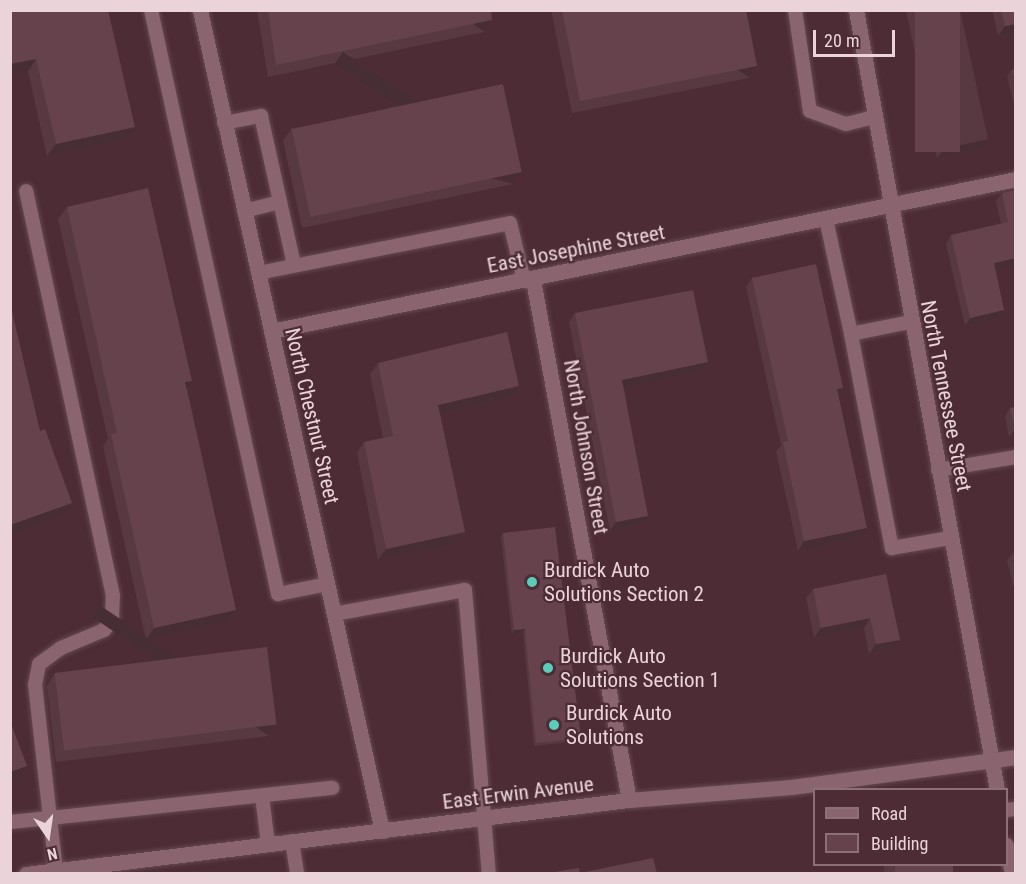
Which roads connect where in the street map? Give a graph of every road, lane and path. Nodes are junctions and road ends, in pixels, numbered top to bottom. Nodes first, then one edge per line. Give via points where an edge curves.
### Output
1 (151, 10) edge
2 (200, 10) edge
3 (795, 10) edge
4 (856, 10) edge
5 (874, 117) junction
6 (224, 123) junction
7 (1016, 179) edge
8 (26, 190) dead end
9 (280, 202) junction
10 (889, 206) junction
11 (244, 211) junction
12 (826, 219) junction
13 (294, 265) junction
14 (258, 273) junction
15 (528, 280) junction
16 (910, 322) junction
17 (271, 331) junction
18 (851, 334) junction
19 (1016, 457) edge
20 (938, 470) junction
21 (950, 538) junction
22 (327, 584) junction
23 (334, 614) junction
24 (1016, 757) edge
25 (992, 760) junction
26 (332, 788) dead end
27 (997, 788) edge
28 (262, 796) junction
29 (629, 800) junction
30 (50, 818) junction
31 (484, 819) junction
32 (10, 822) edge
33 (382, 831) junction
34 (292, 841) junction
35 (267, 844) junction
36 (1008, 854) edge
37 (98, 869) edge
38 (56, 870) junction
39 (26, 873) edge
40 (297, 873) edge
41 (489, 873) edge
42 (1012, 873) edge

1 - 22 lane via 278,594
2 - 6 street, North Chestnut Street
3 - 5 lane via 810,111 846,124
4 - 5 street, North Tennessee Street
5 - 10 street, North Tennessee Street
6 - 9 lane via 261,116
6 - 11 street, North Chestnut Street
7 - 10 street, East Josephine Street
8 - 30 lane via 113,596 112,620 104,630 61,648 39,664 34,685
9 - 11 lane
9 - 13 lane
10 - 12 street, East Josephine Street
10 - 16 street, North Tennessee Street
11 - 14 street, North Chestnut Street
12 - 15 street, East Josephine Street
12 - 18 lane
13 - 14 lane
13 - 15 lane via 510,223
14 - 17 street, North Chestnut Street
15 - 17 street, East Josephine Street
15 - 29 street, North Johnson Street
16 - 18 lane
16 - 20 street, North Tennessee Street
17 - 22 street, North Chestnut Street
18 - 21 lane via 892,548
19 - 20 lane
20 - 21 street, North Tennessee Street
21 - 25 street, North Tennessee Street
22 - 23 street, North Chestnut Street
23 - 31 lane via 465,590
23 - 33 street, North Chestnut Street
24 - 25 street, East Erwin Avenue
25 - 27 street, North Tennessee Street
25 - 29 street, East Erwin Avenue via 791,787
26 - 28 lane
28 - 30 lane
28 - 35 lane
29 - 31 street, East Erwin Avenue
30 - 32 lane
30 - 38 lane
31 - 33 street, East Erwin Avenue
31 - 41 lane
33 - 34 street, East Erwin Avenue
34 - 35 street, East Erwin Avenue
34 - 40 lane
35 - 37 street, East Erwin Avenue
36 - 42 street
37 - 38 street, East Erwin Avenue
38 - 39 street, East Erwin Avenue

